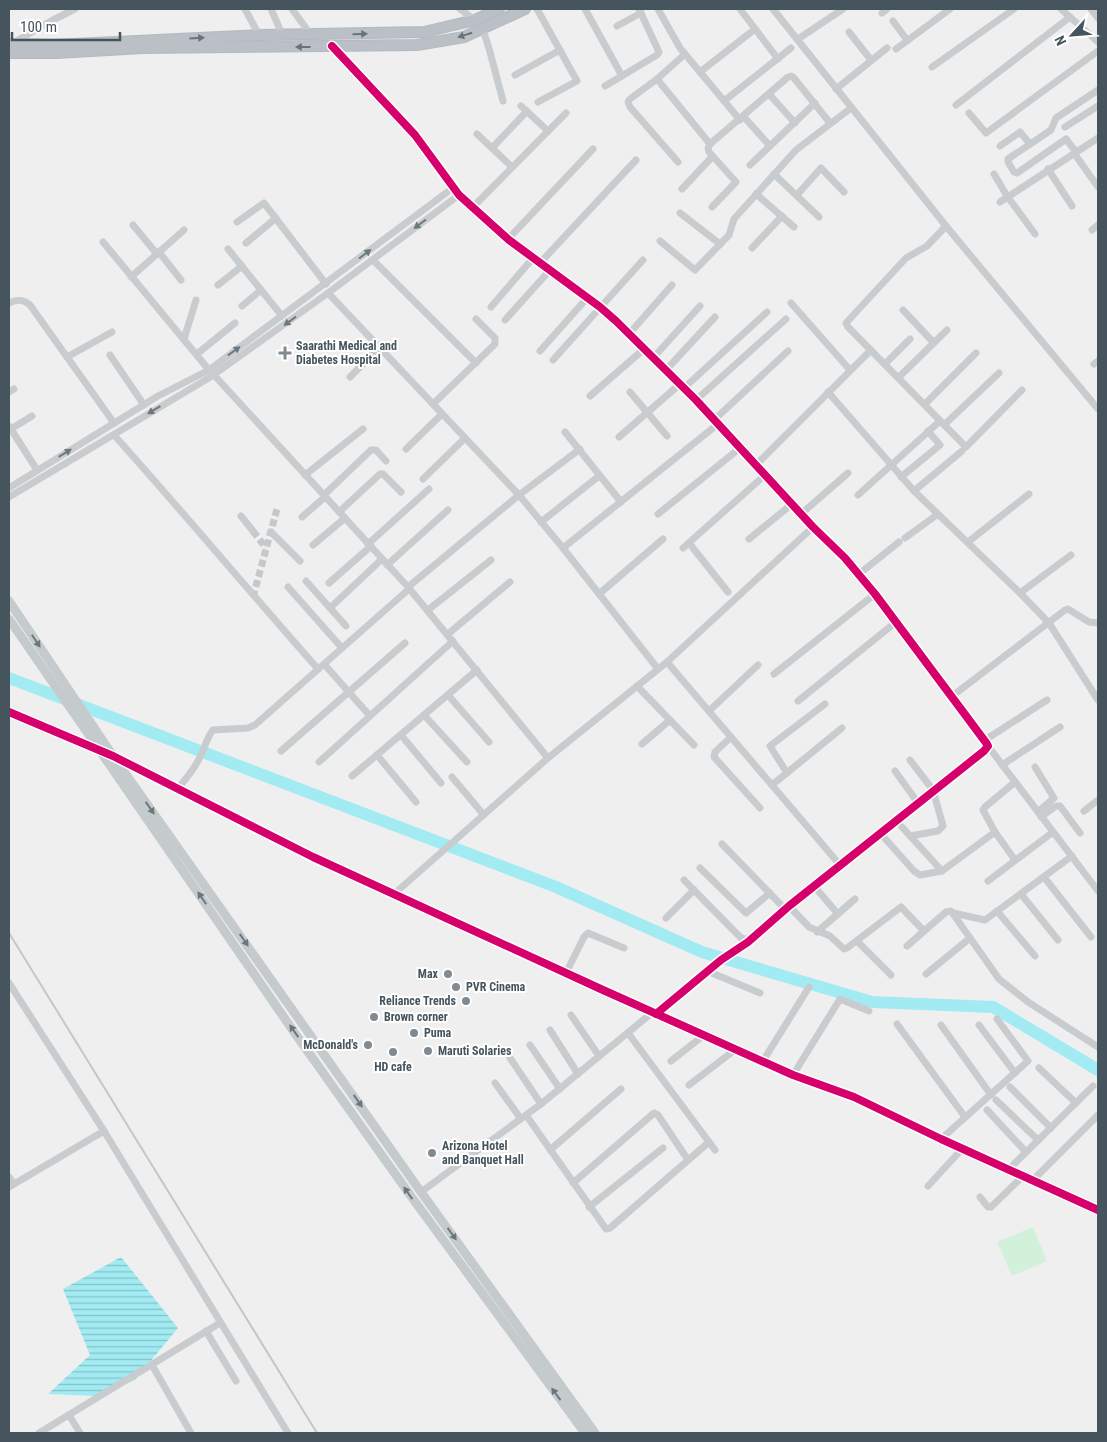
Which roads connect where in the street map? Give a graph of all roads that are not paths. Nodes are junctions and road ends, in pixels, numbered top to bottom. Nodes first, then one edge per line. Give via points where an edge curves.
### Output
1 (75, 9) edge
2 (245, 9) edge
3 (271, 9) edge
4 (292, 9) edge
5 (460, 9) edge
6 (499, 9) edge
7 (525, 9) edge
8 (537, 9) edge
9 (585, 9) edge
10 (658, 9) edge
11 (740, 9) edge
12 (773, 9) edge
13 (843, 9) edge
14 (950, 9) edge
15 (1014, 9) edge
16 (1061, 9) edge
17 (1091, 9) edge
18 (640, 11) edge
19 (1070, 17) junction
20 (1098, 18) edge
21 (475, 20) junction
22 (893, 21) dead end
23 (617, 26) dead end
24 (483, 29) junction
25 (755, 29) junction
26 (849, 32) dead end
27 (282, 34) junction
28 (259, 35) junction
29 (311, 35) junction
30 (798, 40) junction
31 (907, 40) junction
32 (1098, 42) edge
33 (332, 46) junction
34 (10, 47) edge
35 (791, 48) dead end
36 (887, 48) dead end
37 (896, 49) dead end
38 (560, 50) junction
39 (1098, 51) edge
40 (685, 54) junction
41 (778, 59) junction
42 (871, 60) junction
43 (932, 67) dead end
44 (700, 72) junction
45 (515, 75) dead end
46 (622, 76) junction
47 (657, 79) junction
48 (605, 86) dead end
49 (836, 89) junction
50 (1098, 90) edge
51 (769, 94) junction
52 (503, 102) dead end
53 (538, 102) dead end
54 (724, 102) junction
55 (815, 103) junction
56 (956, 105) dead end
57 (1098, 106) edge
58 (851, 108) junction
59 (566, 113) dead end
60 (969, 113) dead end
61 (742, 118) junction
62 (795, 123) junction
63 (830, 123) junction
64 (1066, 128) dead end
65 (548, 131) junction
66 (477, 134) dead end
67 (1098, 138) edge
68 (710, 144) junction
69 (1030, 144) junction
70 (770, 146) junction
71 (1000, 146) dead end
72 (492, 148) junction
73 (593, 149) dead end
74 (1075, 152) junction
75 (712, 157) junction
76 (636, 160) dead end
77 (678, 162) dead end
78 (750, 165) dead end
79 (512, 168) junction
80 (1048, 169) junction
81 (774, 174) junction
82 (994, 174) dead end
83 (1098, 187) edge
84 (454, 188) junction
85 (682, 189) dead end
86 (844, 192) dead end
87 (756, 194) junction
88 (459, 195) junction
89 (796, 195) junction
90 (1007, 196) junction
91 (1000, 202) dead end
92 (1072, 206) dead end
93 (473, 207) junction
94 (712, 208) dead end
95 (680, 214) dead end
96 (782, 216) junction
97 (819, 217) dead end
98 (276, 218) junction
99 (237, 222) dead end
100 (133, 226) dead end
101 (946, 226) junction
102 (794, 227) dead end
103 (184, 230) dead end
104 (1036, 234) dead end
105 (508, 239) junction
106 (660, 241) dead end
107 (102, 242) dead end
108 (246, 242) dead end
109 (720, 244) junction
110 (228, 248) dead end
111 (752, 248) dead end
112 (158, 253) junction
113 (373, 260) junction
114 (643, 260) dead end
115 (537, 261) junction
116 (242, 266) junction
117 (550, 270) junction
118 (131, 277) junction
119 (181, 280) dead end
120 (326, 284) junction
121 (218, 285) dead end
122 (672, 285) dead end
123 (261, 290) junction
124 (328, 293) junction
125 (587, 298) junction
126 (196, 300) dead end
127 (9, 303) edge
128 (791, 303) dead end
129 (242, 306) dead end
130 (700, 306) dead end
131 (491, 307) dead end
132 (600, 307) junction
133 (903, 310) dead end
134 (767, 312) dead end
135 (282, 316) junction
136 (715, 317) dead end
137 (476, 319) dead end
138 (786, 319) dead end
139 (505, 320) dead end
140 (235, 323) dead end
141 (948, 330) dead end
142 (112, 332) dead end
143 (629, 334) junction
144 (184, 339) junction
145 (910, 339) dead end
146 (934, 343) junction
147 (379, 348) junction
148 (644, 348) junction
149 (871, 350) junction
150 (540, 351) dead end
151 (788, 351) dead end
152 (976, 353) dead end
153 (197, 354) junction
154 (110, 355) dead end
155 (67, 357) junction
156 (654, 358) junction
157 (553, 360) dead end
158 (476, 363) junction
159 (886, 364) junction
160 (666, 370) junction
161 (850, 370) junction
162 (211, 372) junction
163 (999, 372) dead end
164 (350, 377) dead end
165 (899, 377) junction
166 (682, 386) junction
167 (1022, 390) dead end
168 (630, 392) dead end
169 (828, 392) junction
170 (590, 396) dead end
171 (696, 400) junction
172 (433, 404) junction
173 (925, 404) junction
174 (144, 405) junction
175 (1098, 409) edge
176 (648, 413) junction
177 (442, 414) junction
178 (32, 416) dead end
179 (716, 422) junction
180 (114, 423) junction
181 (942, 423) junction
182 (10, 428) edge
183 (363, 429) dead end
184 (928, 431) junction
185 (565, 432) dead end
186 (114, 434) junction
187 (668, 436) dead end
188 (619, 437) dead end
189 (465, 438) junction
190 (740, 448) junction
191 (406, 449) dead end
192 (580, 449) junction
193 (962, 451) dead end
194 (386, 461) dead end
195 (756, 465) junction
196 (890, 465) junction
197 (37, 470) junction
198 (848, 473) dead end
199 (305, 475) junction
200 (765, 475) junction
201 (599, 476) junction
202 (901, 477) junction
203 (423, 479) dead end
204 (9, 488) edge
205 (429, 489) dead end
206 (914, 491) junction
207 (401, 492) dead end
208 (1028, 494) dead end
209 (519, 495) junction
210 (858, 495) dead end
211 (325, 496) junction
212 (9, 497) edge
213 (621, 502) junction
214 (792, 504) junction
215 (448, 510) dead end
216 (658, 514) dead end
217 (801, 514) junction
218 (938, 514) junction
219 (342, 515) junction
220 (242, 516) dead end
221 (302, 517) dead end
222 (541, 522) junction
223 (813, 527) junction
224 (253, 531) tunnel mouth
225 (271, 532) dead end
226 (663, 539) dead end
227 (749, 539) dead end
228 (968, 542) junction
229 (689, 543) junction
230 (313, 545) dead end
231 (370, 545) junction
232 (563, 548) junction
233 (683, 548) dead end
234 (1071, 555) dead end
235 (491, 560) dead end
236 (300, 561) dead end
237 (385, 562) junction
238 (859, 574) junction
239 (306, 581) dead end
240 (510, 582) dead end
241 (329, 583) dead end
242 (288, 586) dead end
243 (409, 588) junction
244 (728, 592) dead end
245 (1020, 593) junction
246 (599, 594) junction
247 (875, 594) junction
248 (9, 601) edge
249 (330, 608) junction
250 (428, 610) junction
251 (9, 618) edge
252 (896, 622) junction
253 (1098, 623) edge
254 (1049, 624) junction
255 (346, 626) dead end
256 (448, 634) junction
257 (454, 641) junction
258 (405, 643) dead end
259 (342, 648) junction
260 (667, 662) junction
261 (324, 664) junction
262 (758, 665) dead end
263 (318, 670) junction
264 (477, 670) junction
265 (658, 670) junction
266 (774, 674) dead end
267 (61, 686) junction
268 (638, 686) junction
269 (349, 692) junction
270 (448, 695) junction
271 (951, 697) junction
272 (1047, 700) dead end
273 (1098, 700) edge
274 (798, 701) dead end
275 (825, 704) dead end
276 (78, 710) junction
277 (709, 711) junction
278 (9, 712) edge
279 (424, 715) junction
280 (370, 716) junction
281 (670, 720) junction
282 (1060, 727) dead end
283 (842, 728) dead end
284 (401, 735) junction
285 (731, 737) junction
286 (489, 742) dead end
287 (986, 743) junction
288 (642, 744) dead end
289 (694, 745) dead end
290 (101, 751) junction
291 (281, 751) dead end
292 (377, 755) junction
293 (113, 756) junction
294 (548, 758) junction
295 (910, 760) dead end
296 (319, 762) dead end
297 (466, 762) dead end
298 (1002, 765) junction
299 (1035, 767) dead end
300 (895, 771) dead end
301 (787, 773) junction
302 (352, 776) dead end
303 (452, 777) dead end
304 (441, 782) dead end
305 (1015, 782) junction
306 (772, 785) junction
307 (178, 788) junction
308 (933, 790) junction
309 (1098, 800) edge
310 (416, 802) dead end
311 (918, 803) junction
312 (760, 808) dead end
313 (1084, 811) dead end
314 (483, 814) junction
315 (1040, 814) junction
316 (902, 827) dead end
317 (995, 832) junction
318 (1053, 832) junction
319 (1080, 832) dead end
320 (880, 833) junction
321 (910, 836) junction
322 (722, 844) dead end
323 (1072, 856) junction
324 (1015, 860) junction
325 (840, 865) junction
326 (700, 868) dead end
327 (942, 871) junction
328 (1044, 877) junction
329 (684, 880) dead end
330 (988, 881) dead end
331 (814, 886) junction
332 (694, 890) junction
333 (1098, 891) edge
334 (770, 893) junction
335 (394, 894) junction
336 (1021, 894) junction
337 (855, 899) dead end
338 (787, 908) junction
339 (998, 911) junction
340 (953, 913) junction
341 (838, 914) junction
342 (666, 918) dead end
343 (923, 930) junction
344 (817, 932) junction
345 (1091, 937) dead end
346 (970, 938) junction
347 (1058, 940) dead end
348 (748, 941) junction
349 (857, 941) junction
350 (906, 946) dead end
351 (624, 948) dead end
352 (1035, 956) dead end
353 (707, 971) junction
354 (566, 973) junction
355 (926, 974) dead end
356 (891, 975) dead end
357 (9, 983) edge
358 (809, 987) dead end
359 (760, 993) dead end
360 (12, 995) edge
361 (869, 1011) dead end
362 (655, 1013) junction
363 (571, 1016) dead end
364 (998, 1019) dead end
365 (897, 1024) dead end
366 (941, 1025) dead end
367 (979, 1025) dead end
368 (550, 1030) dead end
369 (628, 1032) junction
370 (704, 1035) junction
371 (530, 1045) dead end
372 (1098, 1047) edge
373 (736, 1049) junction
374 (600, 1056) junction
375 (510, 1058) dead end
376 (672, 1061) dead end
377 (763, 1061) junction
378 (1039, 1068) dead end
379 (1015, 1073) junction
380 (578, 1074) junction
381 (793, 1074) junction
382 (345, 1083) junction
383 (495, 1083) dead end
384 (689, 1084) dead end
385 (1093, 1086) dead end
386 (1010, 1087) dead end
387 (560, 1089) junction
388 (336, 1090) junction
389 (621, 1090) dead end
390 (993, 1097) junction
391 (1076, 1103) junction
392 (541, 1104) junction
393 (986, 1110) dead end
394 (1098, 1116) edge
395 (523, 1117) junction
396 (965, 1117) junction
397 (1051, 1128) junction
398 (104, 1131) junction
399 (941, 1139) junction
400 (1038, 1140) junction
401 (709, 1142) junction
402 (663, 1148) dead end
403 (962, 1149) junction
404 (550, 1150) junction
405 (715, 1150) dead end
406 (1026, 1152) junction
407 (688, 1160) junction
408 (1008, 1170) junction
409 (1023, 1176) junction
410 (9, 1177) edge
411 (1032, 1181) junction
412 (573, 1183) junction
413 (11, 1186) edge
414 (928, 1186) dead end
415 (421, 1192) junction
416 (980, 1197) dead end
417 (590, 1207) junction
418 (1098, 1210) edge
419 (220, 1323) junction
420 (206, 1331) junction
421 (152, 1365) junction
422 (236, 1381) dead end
423 (69, 1415) junction
424 (39, 1433) edge
425 (80, 1433) edge
426 (192, 1433) edge
427 (288, 1433) edge
428 (585, 1433) edge
429 (595, 1433) edge

1 - 34 street
2 - 28 street
3 - 27 street
4 - 29 street
5 - 21 street
6 - 21 highway
7 - 24 highway
8 - 38 street
9 - 46 street
10 - 40 street
11 - 25 street
12 - 30 street
13 - 30 street
14 - 31 street
15 - 43 street
16 - 19 street
17 - 20 street
18 - 23 street
18 - 46 street via 658,52
19 - 32 street
19 - 56 street
29 -> 21 highway via 424,32
22 - 31 street
24 -> 33 highway via 417,45
24 - 52 street
25 - 41 street
25 - 44 street
26 - 42 street
27 - 28 highway
27 - 29 highway
34 -> 28 highway
30 - 49 street
31 - 37 street
33 -> 34 highway via 143,48 56,53
33 - 84 street via 420,140
35 - 41 street
36 - 42 street
38 - 45 street
38 - 53 street via 577,81
39 - 60 street via 986,133
40 - 44 street
40 - 47 street
41 - 54 street
42 - 49 street
44 - 54 street
46 - 48 street
47 - 68 street
47 - 77 street via 628,102
49 - 58 street
50 - 69 street via 1056,118 1051,130
51 - 55 street via 791,76
51 - 61 street
51 - 62 street
54 - 61 street
55 - 62 street
55 - 63 street
57 - 64 street
58 - 63 street
58 - 101 street
59 - 65 street
61 - 68 street
61 - 70 street
62 - 70 street
63 - 81 street via 800,146
65 - 72 street via 524,109
65 - 79 street
66 - 72 street
67 - 74 street
68 - 75 street via 708,152
69 - 71 street via 1020,132
69 - 74 street via 1008,160 1015,174 1064,140 1068,140
70 - 78 street
72 - 79 street
73 - 105 street
74 - 80 street
74 - 83 street
75 - 85 street
75 - 94 street via 736,182
76 - 115 street
79 - 93 street
80 - 90 street
80 - 92 street
81 - 87 street
81 - 89 street
82 - 90 street
84 - 88 street
120 -> 84 street
86 - 89 street via 821,168
87 - 96 street
87 - 109 street via 734,219 730,232
88 - 93 street
88 -> 113 street
89 - 97 street
90 - 91 street
90 - 104 street
93 - 105 street
95 - 109 street
96 - 102 street
96 - 111 street
98 - 99 street via 263,203
98 - 108 street
98 - 120 street
100 - 112 street
101 - 149 street via 927,246 906,258 846,323
101 - 175 street
103 - 112 street
105 - 115 street
106 - 109 street via 695,270
107 - 118 street
110 - 116 street
112 - 118 street
112 - 119 street
113 - 124 street
113 - 158 street
114 - 132 street
115 - 117 street
115 - 131 street
116 - 121 street
116 - 123 street
117 - 125 street
117 - 139 street
118 - 144 street
120 - 135 street
122 - 143 street
123 - 129 street
123 - 135 street
124 - 147 street
124 -> 162 street
125 - 132 street
125 - 150 street
126 - 144 street
127 - 155 street via 23,300 30,305
128 - 161 street
130 - 156 street
132 - 143 street
132 - 157 street
133 - 146 street
134 - 166 street
162 -> 135 street
136 - 160 street
137 - 158 street via 496,341
138 - 171 street
140 - 153 street
141 - 146 street
142 - 155 street
143 - 148 street
144 - 153 street
145 - 159 street
146 - 165 street
147 - 164 street
147 - 172 street
148 - 156 street
148 - 170 street
149 - 159 street
149 - 161 street
151 - 179 street
152 - 173 street
153 - 162 street
154 - 174 street
155 - 180 street
156 - 160 street
158 - 172 street
159 - 165 street
160 - 166 street
161 - 169 street
162 - 174 street
162 -> 186 street
162 - 199 street
163 - 181 street
165 - 173 street
166 - 171 street
166 - 176 street
167 - 181 street via 968,446
168 - 176 street
169 - 195 street
169 - 196 street
171 - 179 street
172 - 177 street
173 - 181 street
174 - 180 street
176 - 187 street
176 - 188 street
177 - 189 street
177 - 191 street
178 - 182 street
179 - 190 street
179 - 213 street
197 -> 180 street
181 - 184 street
182 - 197 street
183 - 199 street
184 - 196 street
184 - 202 street via 940,444
185 - 192 street
186 - 212 street
186 - 263 street
189 - 203 street
189 - 209 street
190 - 195 street
190 - 216 street
192 - 201 street
192 - 209 street
193 - 206 street
194 - 211 street via 376,450 371,450
195 - 200 street
196 - 202 street
196 - 210 street
197 - 204 street
198 - 217 street
199 - 211 street
200 - 214 street
200 - 229 street
201 - 213 street
201 - 222 street
202 - 206 street
205 - 231 street
206 - 218 street
207 - 219 street via 380,474
208 - 228 street
209 - 222 street
209 - 243 street
211 - 219 street
211 - 221 street
213 - 232 street
214 - 217 street
214 - 227 street
215 - 237 street
217 - 223 street
218 - 228 street
218 - 238 street
219 - 230 street
219 - 231 street
220 - 224 street
222 - 232 street
223 - 238 street
223 - 260 street
225 - 236 street
226 - 246 street
228 - 245 street
229 - 233 street
229 - 244 street
231 - 237 street
231 - 241 street
232 - 246 street
234 - 245 street
235 - 250 street
237 - 243 street
237 - 249 street
238 - 247 street
239 - 249 street
240 - 256 street
242 - 259 street
243 - 250 street
243 - 259 street
245 - 254 street
246 - 265 street
247 - 252 street
247 - 266 street
248 -> 267 main road
249 - 255 street
250 - 256 street
251 - 267 main road
252 - 271 street
252 - 274 street
253 - 254 street via 1066,610
254 - 271 street
254 - 273 street
256 - 257 street
257 - 264 street
257 - 280 street
258 - 269 street
259 - 261 street
260 - 265 street
260 - 277 street
261 - 263 street
261 - 269 street
262 - 277 street
263 - 307 street via 255,725 213,730 192,772
264 - 270 street
264 - 294 street
265 - 268 street
267 - 276 main road
268 - 281 street
268 - 294 street
269 - 280 street
269 - 291 street
270 - 279 street
270 - 286 street
271 - 287 street
272 - 287 street
275 - 301 street via 770,746
276 - 290 main road
276 - 293 main road
277 - 285 street
278 - 290 street
279 - 284 street
279 - 297 street
280 - 296 street
281 - 288 street
281 - 289 street
282 - 298 street
283 - 301 street
284 - 292 street
284 - 304 street
285 - 306 street
285 - 312 street via 714,757
287 - 298 street
287 - 308 street via 984,751
290 - 293 street
388 -> 290 main road
292 - 302 street
292 - 310 street
293 - 307 street
293 -> 382 main road
294 - 314 street
295 - 308 street
298 - 305 street
299 - 315 street via 1054,798
300 - 311 street
301 - 306 street
303 - 314 street
305 - 315 street
305 - 317 street via 984,807
306 - 325 street
307 - 335 street
308 - 311 street
308 - 321 street via 942,826 938,831
309 - 313 street
311 - 320 street
314 - 335 street
315 - 318 street
315 - 319 street via 1060,806
316 - 321 street
317 - 324 street
317 - 327 street
318 - 323 street
318 - 324 street
320 - 325 street
320 - 327 street via 917,874
321 - 327 street
322 - 334 street
323 - 328 street
323 - 333 street
324 - 330 street
325 - 331 street
326 - 334 street via 746,913
328 - 336 street
328 - 345 street
329 - 332 street
331 - 338 street
331 - 341 street
332 - 342 street
332 - 348 street via 741,938
334 - 338 street
335 - 354 street
336 - 339 street
336 - 347 street
337 - 341 street
338 - 344 street
338 - 348 street
339 - 340 street via 985,920
339 - 352 street
340 - 343 street via 946,912
340 - 346 street
341 - 344 street
343 - 349 street via 901,907
343 - 350 street
344 - 349 street via 830,936 844,949
346 - 355 street
346 - 372 street via 999,978 1028,1002
348 - 353 street
349 - 356 street
351 - 354 street via 588,933
353 - 359 street
353 - 362 street
354 - 362 street
357 - 360 street
358 - 377 street
360 - 398 street
361 - 381 street via 840,999
362 - 369 street
362 - 370 street
363 - 374 street
364 - 379 street via 1028,1061
365 - 396 street
366 - 390 street
367 - 379 street
368 - 380 street
369 - 374 street
369 - 401 street
370 - 373 street
370 - 376 street
371 - 387 street
373 - 377 street
373 - 384 street
374 - 380 street
375 - 392 street
377 - 381 street
378 - 391 street
379 - 390 street
380 - 387 street
381 - 399 street via 854,1097
382 - 388 main road
382 -> 415 main road
383 - 395 street
385 - 391 street
386 - 397 street
387 - 392 street
428 -> 388 main road
389 - 404 street
390 - 396 street
390 - 400 street
391 - 397 street
392 - 395 street
393 - 406 street
394 - 411 street
395 - 404 street
395 - 415 street
396 - 399 street
397 - 400 street
398 - 413 street
398 - 419 street
399 - 403 street
400 - 406 street
401 - 405 street
401 - 407 street
402 - 417 street
403 - 408 street
403 - 414 street
404 - 412 street
406 - 408 street
407 - 412 street via 658,1115 654,1114
407 - 417 street via 610,1228 605,1228
408 - 409 street
409 - 411 street
409 - 416 street via 991,1207
410 - 413 street
411 - 418 street
412 - 417 street
415 -> 429 main road
419 - 420 street
419 - 427 street
420 - 421 street
420 - 422 street
421 - 423 street
421 - 426 street
423 - 424 street
423 - 425 street

